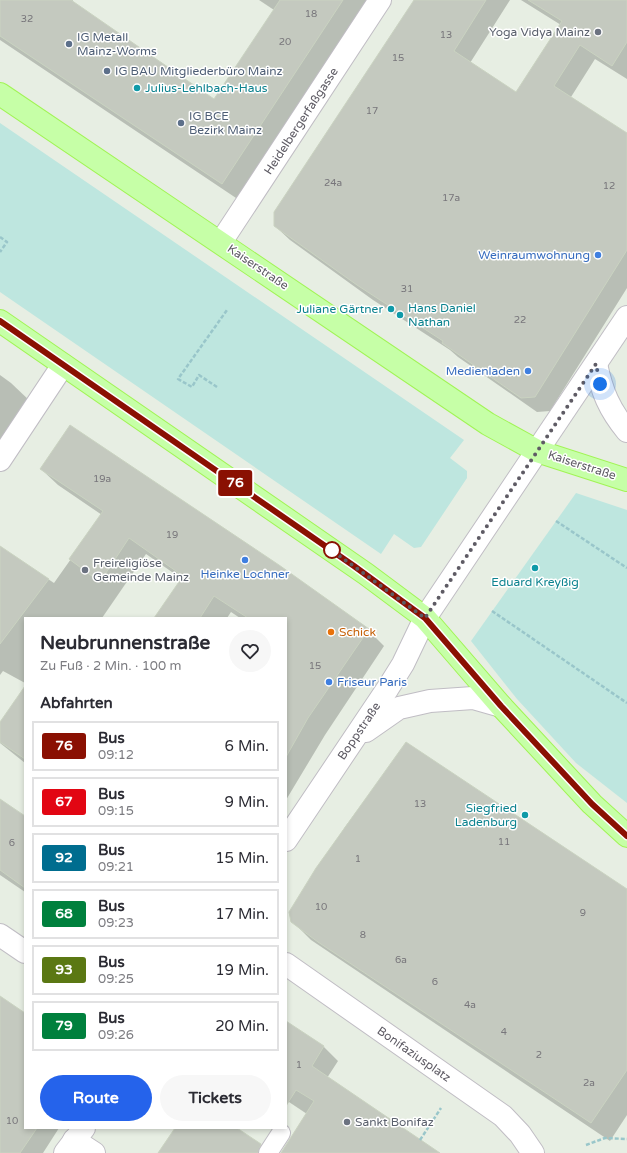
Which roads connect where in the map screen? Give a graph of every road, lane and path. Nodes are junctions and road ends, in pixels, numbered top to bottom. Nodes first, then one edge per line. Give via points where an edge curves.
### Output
1 (380, 0) edge
2 (0, 94) edge
3 (0, 237) edge
4 (221, 242) junction
5 (0, 252) edge
6 (227, 310) dead end
7 (627, 317) edge
8 (0, 322) edge
9 (596, 364) junction
10 (64, 365) junction
11 (217, 387) dead end
12 (627, 431) edge
13 (537, 451) junction
14 (0, 460) edge
15 (627, 480) edge
16 (556, 521) dead end
17 (627, 568) edge
18 (492, 611) dead end
19 (425, 618) junction
20 (627, 703) edge
21 (501, 706) junction
22 (345, 751) junction
23 (627, 836) edge
24 (287, 838) edge
25 (0, 935) edge
26 (24, 951) edge
27 (287, 965) edge
28 (441, 1108) dead end
29 (281, 1133) dead end
30 (627, 1139) edge
31 (74, 1140) edge
32 (420, 1140) dead end
33 (586, 1145) dead end
34 (94, 1153) edge
35 (268, 1153) edge
36 (533, 1153) edge

1 - 4 street, Heidelbergerfaßgasse
2 - 4 main road, Kaiserstraße
3 - 5 path via 7,242
4 - 13 main road, Kaiserstraße via 488,424
6 - 11 path via 178,379 192,387 199,375
7 - 9 street
8 - 10 main road
9 - 12 street via 607,403
9 - 13 street
10 - 14 street
10 - 19 main road via 366,574
13 - 15 main road, Kaiserstraße
13 - 19 street, Kaiserstraße
16 - 17 path
18 - 20 path
19 - 21 main road
19 - 22 street, Boppstraße via 403,664
21 - 22 street via 473,698 430,701 399,708 372,725
21 - 23 main road via 592,804
22 - 24 street, Boppstraße
25 - 26 street
27 - 36 street, Bonifaziusplatz via 503,1116
28 - 32 path
29 - 35 lane
30 - 33 path via 606,1138
31 - 34 street

